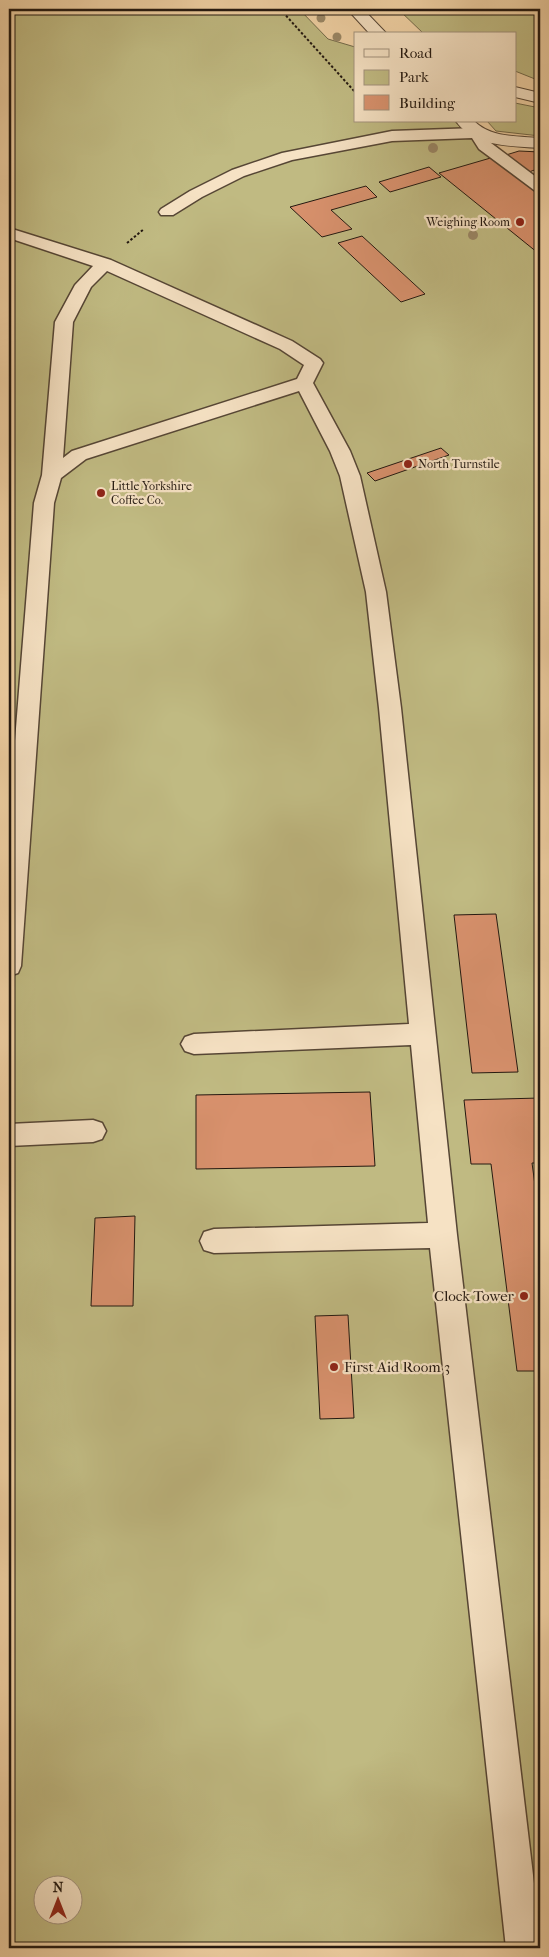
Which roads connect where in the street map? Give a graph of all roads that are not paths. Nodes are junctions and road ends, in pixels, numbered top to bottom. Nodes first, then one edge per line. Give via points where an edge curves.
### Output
1 (355, 9) edge
2 (377, 32) edge
3 (516, 92) edge
4 (540, 98) edge
5 (470, 127) edge
6 (540, 143) edge
7 (540, 187) edge
8 (167, 212) road end
9 (9, 233) edge
10 (105, 264) junction
11 (304, 384) junction
12 (52, 474) junction
13 (9, 966) edge
14 (423, 1034) junction
15 (194, 1044) dead end
16 (92, 1131) dead end
17 (9, 1135) edge
18 (443, 1235) junction
19 (214, 1241) dead end
20 (524, 1948) edge

1 - 2 street
3 - 4 street
5 - 6 street via 503,140
5 - 7 lane via 485,146
5 - 8 lane via 392,136 288,156 238,173
9 - 10 lane
10 - 11 lane via 286,345 314,363
10 - 12 lane via 84,285 64,322
11 - 12 lane via 79,455
11 - 14 lane via 350,476 376,592
12 - 13 lane via 44,503
14 - 15 lane
14 - 18 lane
16 - 17 lane
18 - 19 lane
18 - 20 lane

